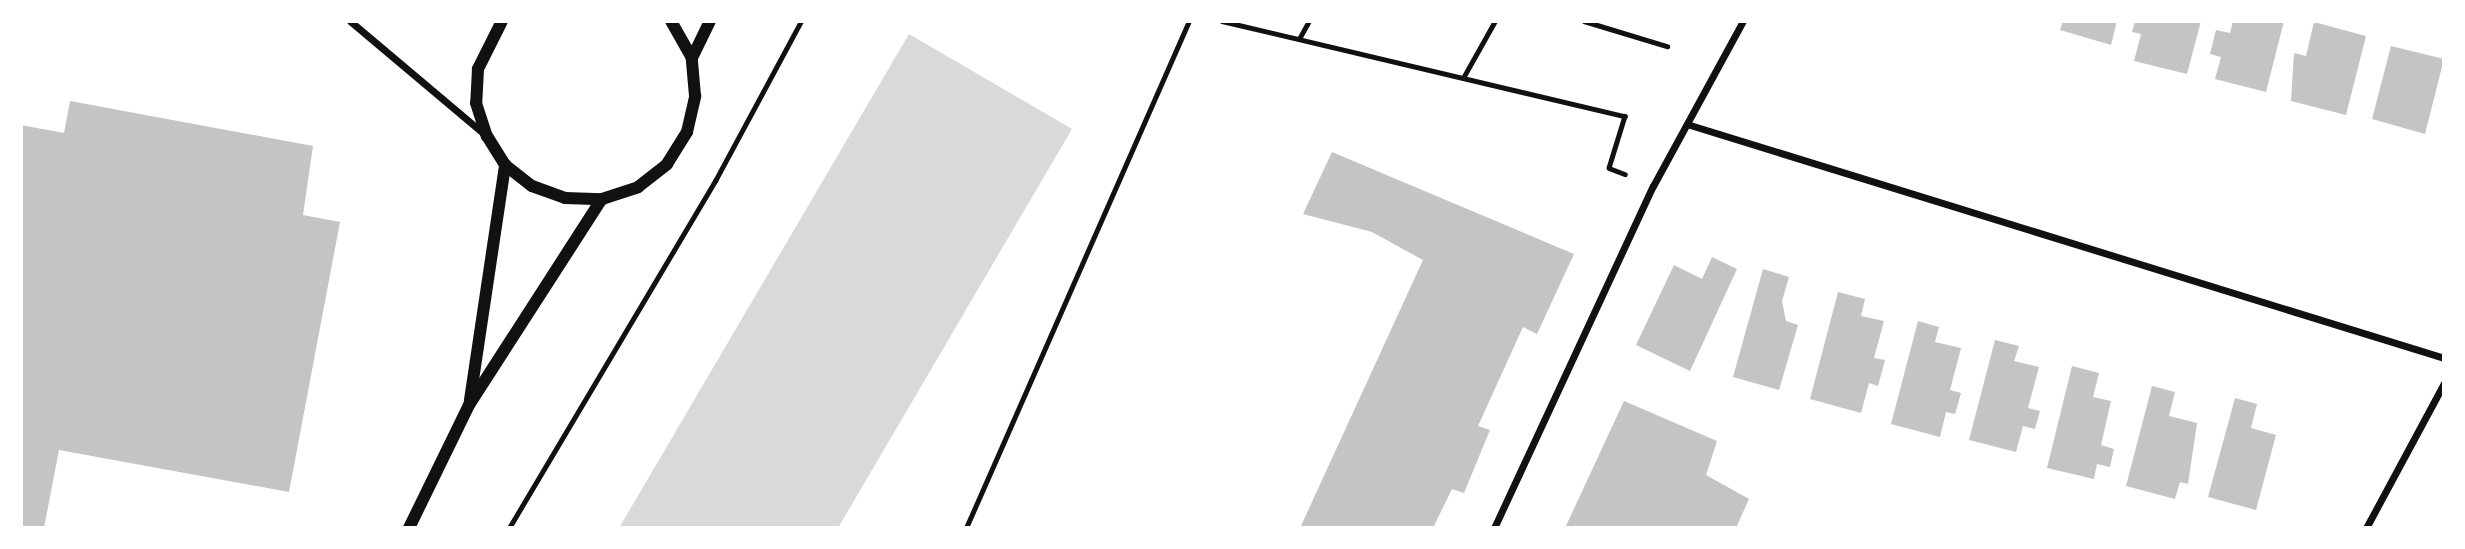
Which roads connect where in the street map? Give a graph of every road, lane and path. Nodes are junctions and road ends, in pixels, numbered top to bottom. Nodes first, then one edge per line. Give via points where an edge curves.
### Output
1 (350, 21) edge
2 (502, 21) edge
3 (671, 21) edge
4 (710, 21) edge
5 (801, 21) edge
6 (1189, 21) edge
7 (1222, 21) edge
8 (1308, 21) edge
9 (1495, 21) edge
10 (1584, 21) edge
11 (1742, 21) edge
12 (1299, 39) junction
13 (1667, 46) dead end
14 (692, 58) junction
15 (1463, 78) junction
16 (1690, 125) junction
17 (486, 136) junction
18 (505, 165) junction
19 (1653, 186) junction
20 (601, 199) junction
21 (2444, 358) edge
22 (2444, 383) edge
23 (469, 405) junction
24 (409, 528) edge
25 (509, 528) edge
26 (966, 528) edge
27 (1494, 528) edge
28 (2365, 528) edge

1 - 17 street
2 - 17 street via 478,69 477,103
3 - 14 street
4 - 14 street
5 - 25 path via 715,181
6 - 26 path
7 - 12 path
8 - 12 path
9 - 15 path
10 - 13 path
11 - 16 street
12 - 15 path
14 - 20 street via 695,96 687,132 667,164 638,187
15 - 19 path via 1625,116 1609,168
16 - 19 street
16 - 21 street
17 - 18 street
18 - 20 street via 532,186 565,198
18 - 23 street
19 - 27 street
20 - 23 street
22 - 28 street
23 - 24 street

